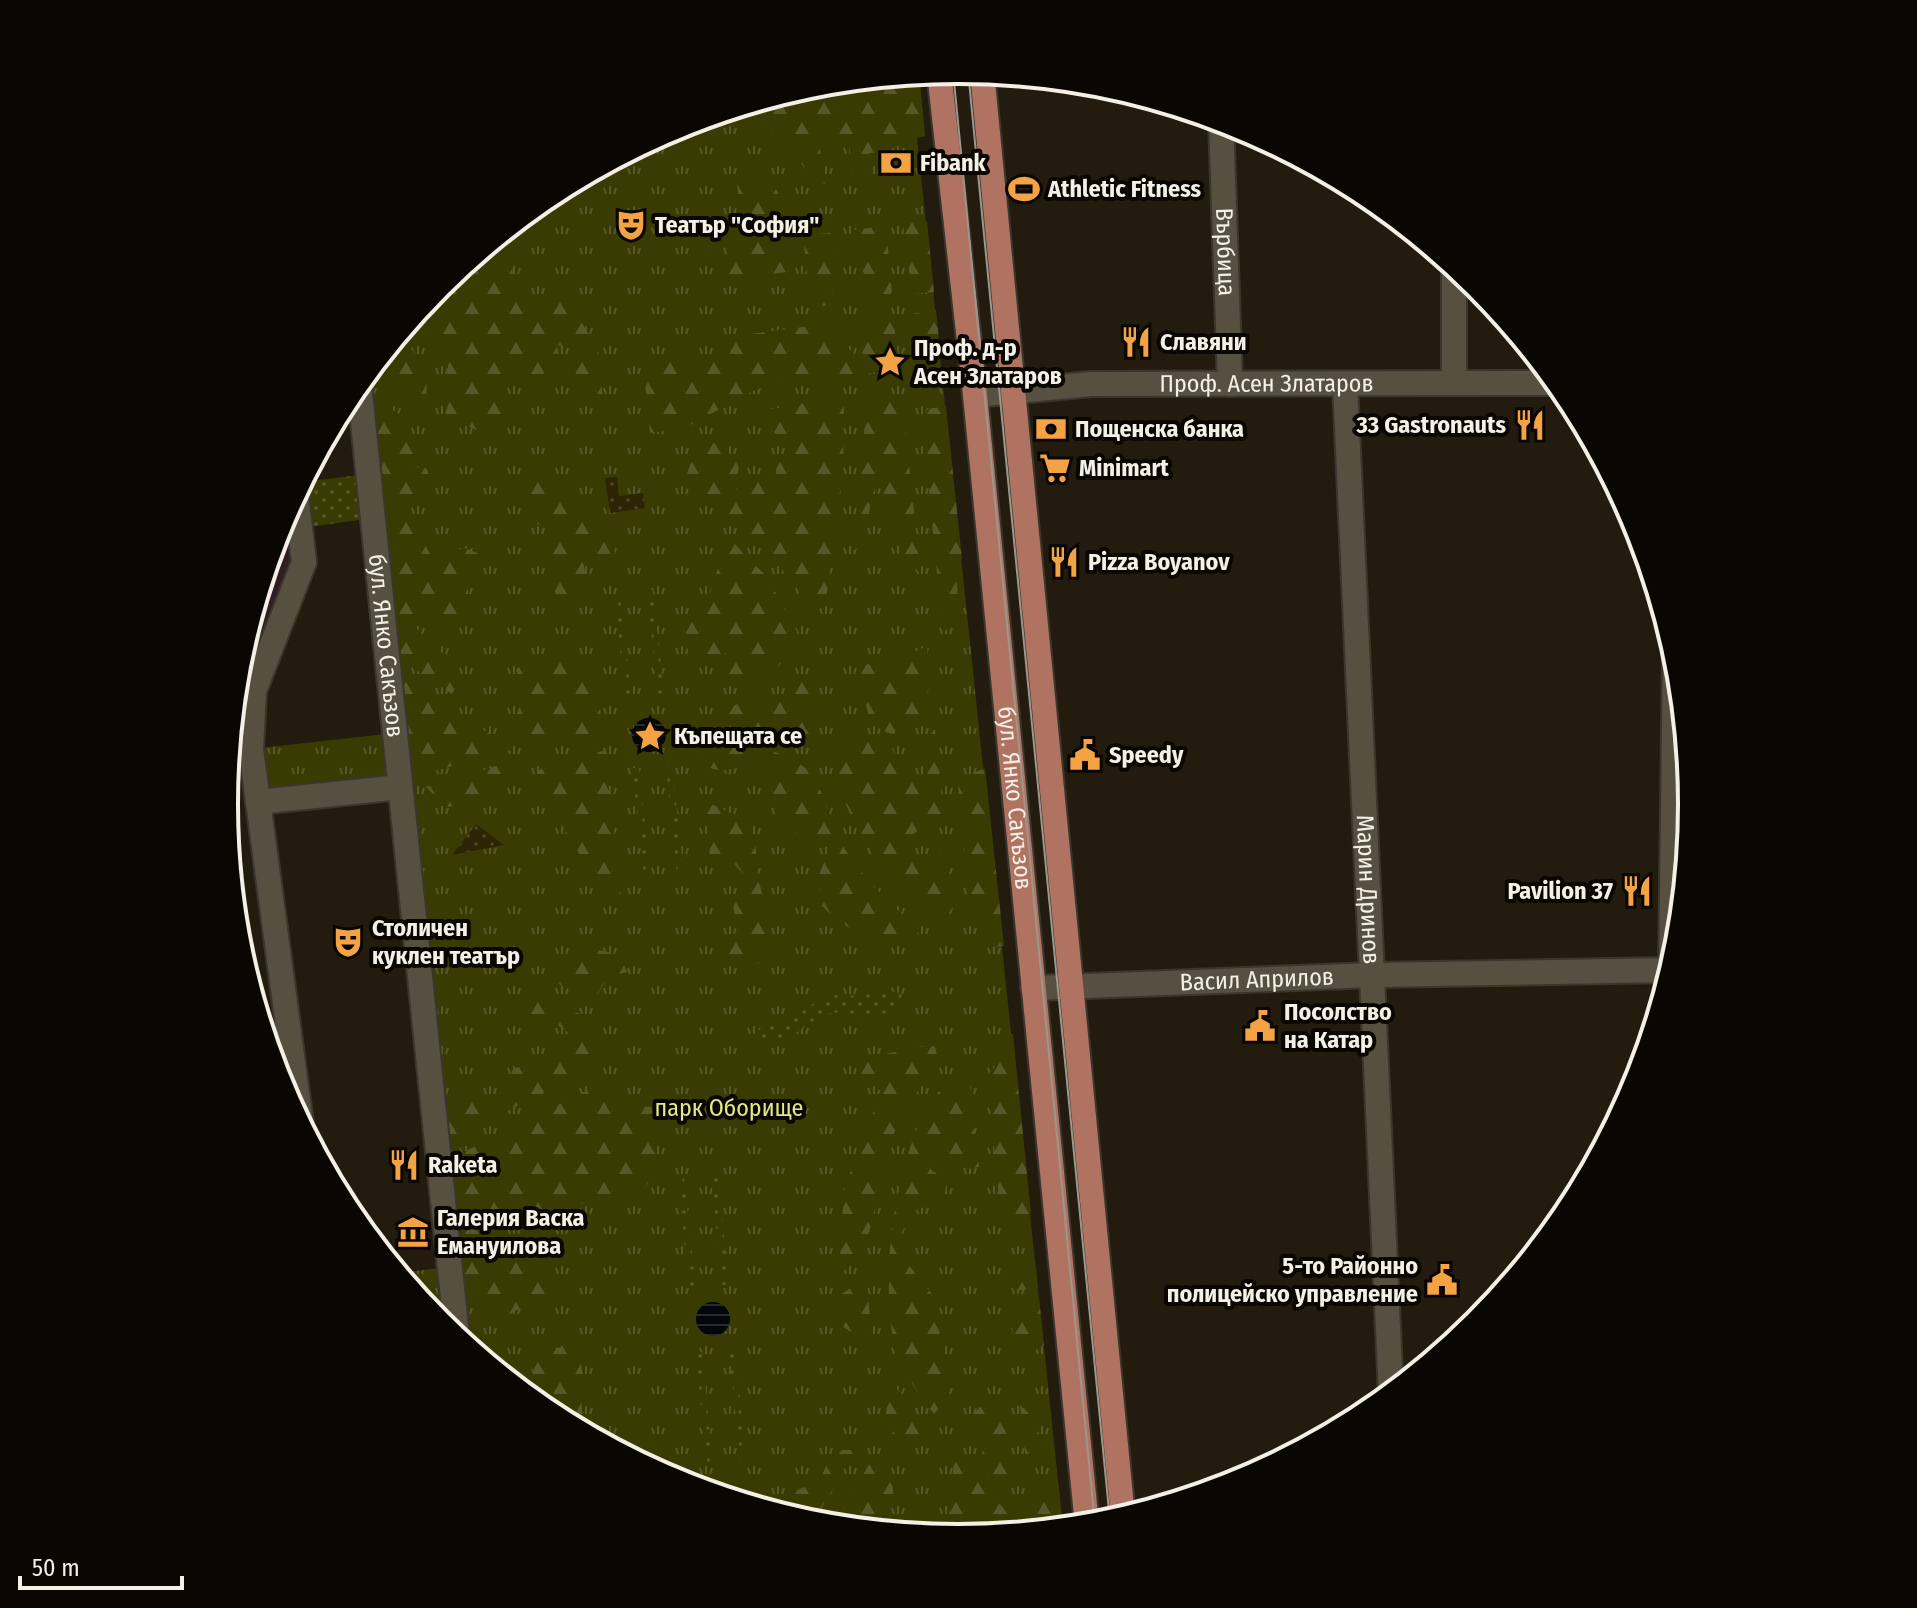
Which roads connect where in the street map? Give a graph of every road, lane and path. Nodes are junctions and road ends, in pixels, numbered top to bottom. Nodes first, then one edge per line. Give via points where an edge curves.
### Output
1 (940, 85) edge
2 (983, 85) edge
3 (1221, 134) edge
4 (1454, 282) edge
5 (1454, 383) junction
6 (1542, 383) edge
7 (1230, 384) junction
8 (1345, 384) junction
9 (1013, 392) junction
10 (975, 395) junction
11 (361, 403) edge
12 (299, 516) edge
13 (1674, 729) edge
14 (400, 787) junction
15 (258, 802) junction
16 (1672, 899) edge
17 (1659, 971) edge
18 (1374, 975) junction
19 (1071, 985) junction
20 (1033, 988) junction
21 (296, 1087) edge
22 (455, 1319) edge
23 (1390, 1380) edge
24 (1122, 1505) edge
25 (1086, 1512) edge

1 - 10 main road, бул. Янко Сакъзов
2 - 9 main road, бул. Янко Сакъзов
3 - 7 street, Върбица
4 - 5 street
5 - 6 street, Проф. Асен Златаров
5 - 8 street, Проф. Асен Златаров
7 - 8 street, Проф. Асен Златаров
7 - 9 street, Проф. Асен Златаров via 1091,384
8 - 18 street, Марин Дринов
9 - 10 street, Проф. Асен Златаров
9 - 19 main road, бул. Янко Сакъзов
10 - 20 main road, бул. Янко Сакъзов
11 - 14 street, бул. Янко Сакъзов
12 - 15 street via 304,562 254,691 251,749
13 - 16 street
14 - 15 street
14 - 22 street, бул. Янко Сакъзов
15 - 21 street
17 - 18 street, Васил Априлов
18 - 19 street, Васил Априлов
18 - 23 street, Марин Дринов
19 - 20 street, Васил Априлов
19 - 24 main road, бул. Янко Сакъзов
20 - 25 main road, бул. Янко Сакъзов

